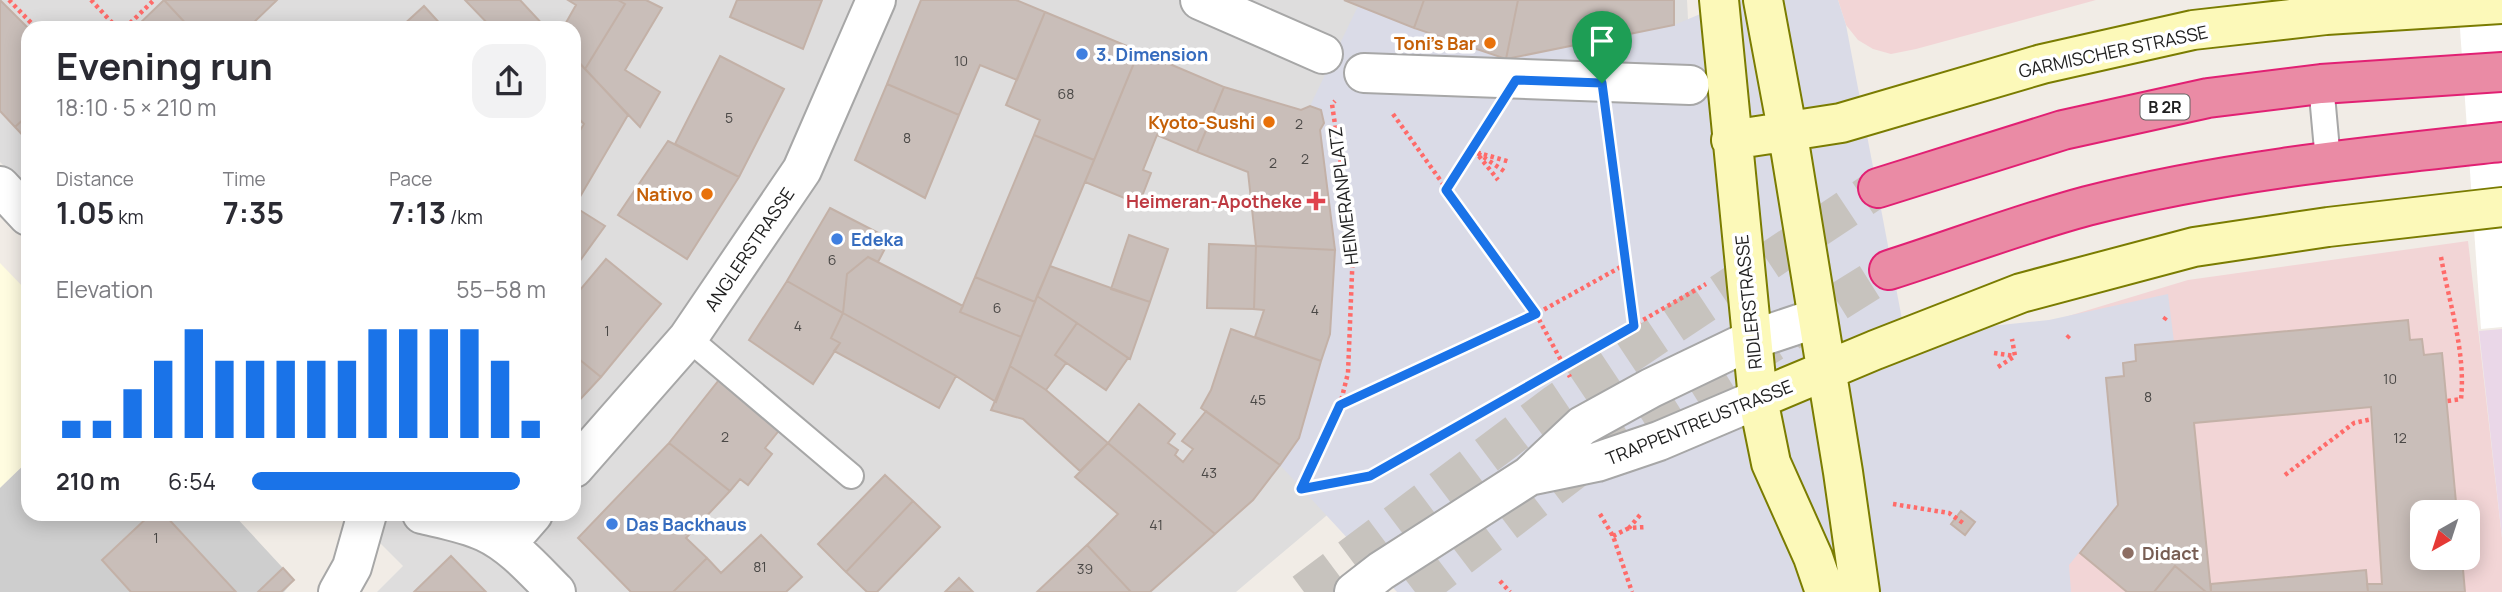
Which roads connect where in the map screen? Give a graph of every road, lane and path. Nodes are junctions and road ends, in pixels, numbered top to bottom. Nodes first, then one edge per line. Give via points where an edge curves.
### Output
1 (9, 0) edge
2 (91, 0) edge
3 (154, 0) edge
4 (876, 0) edge
5 (1200, 0) edge
6 (1719, 0) edge
7 (1763, 0) edge
8 (2502, 5) edge
9 (29, 21) edge
10 (110, 21) edge
11 (132, 21) edge
12 (1323, 54) dead end
13 (2502, 72) edge
14 (1364, 74) joint
15 (1516, 80) junction
16 (1602, 83) junction
17 (2320, 83) junction
18 (1690, 85) dead end
19 (1332, 104) dead end
20 (1787, 130) junction
21 (1731, 139) junction
22 (2502, 142) edge
23 (1474, 150) junction
24 (2328, 161) junction
25 (1510, 162) dead end
26 (1504, 171) dead end
27 (1498, 180) dead end
28 (0, 186) edge
29 (1878, 188) tunnel mouth
30 (1446, 190) junction
31 (2502, 207) edge
32 (21, 208) edge
33 (2441, 257) dead end
34 (1626, 264) junction
35 (1889, 270) tunnel mouth
36 (1659, 312) dead end
37 (1536, 314) junction
38 (1817, 318) junction
39 (1634, 326) junction
40 (2011, 333) dead end
41 (688, 338) junction
42 (1751, 340) junction
43 (1994, 353) dead end
44 (2015, 356) junction
45 (1562, 365) junction
46 (1998, 368) dead end
47 (1826, 370) junction
48 (1570, 377) dead end
49 (1758, 399) junction
50 (2447, 401) dead end
51 (1340, 405) junction
52 (2372, 419) dead end
53 (581, 460) edge
54 (2285, 475) dead end
55 (851, 476) dead end
56 (1529, 476) junction
57 (1894, 504) dead end
58 (1600, 514) dead end
59 (1640, 515) dead end
60 (365, 521) edge
61 (449, 521) edge
62 (527, 521) edge
63 (1963, 523) dead end
64 (1646, 527) dead end
65 (1629, 528) junction
66 (1614, 536) junction
67 (506, 545) junction
68 (1500, 581) dead end
69 (338, 592) edge
70 (556, 592) edge
71 (1354, 592) edge
72 (1510, 592) edge
73 (1632, 592) edge
74 (1825, 592) edge
75 (1860, 592) edge

1 - 9 path
2 - 10 path
3 - 11 path
4 - 41 street, ANGLERSTRASSE via 802,170
5 - 12 street
6 - 21 street, RIDLERSTRASSE
7 - 20 street
8 - 20 street, GARMISCHER STRASSE via 2326,15 2193,30 2042,64 1841,123
13 - 17 highway, B 2R
14 - 15 street
14 - 30 path
15 - 16 street
15 - 23 path
16 - 18 street
16 - 34 path
17 - 24 lane
17 - 29 highway, B 2R via 2208,98 2063,130
19 - 51 path, HEIMERANPLATZ via 1353,249 1348,373
20 - 21 street, GARMISCHER STRASSE
20 - 38 street
21 - 42 street, RIDLERSTRASSE
22 - 24 highway
23 - 25 path
23 - 26 path
23 - 27 path
23 - 30 path
24 - 35 highway via 2086,206
28 - 32 street
30 - 37 path
31 - 47 street via 2194,247 2021,293
33 - 50 path via 2462,384 2461,399
34 - 37 path
34 - 39 path
36 - 39 path
37 - 45 path
37 - 51 path
38 - 42 street, TRAPPENTREUSTRASSE
38 - 47 street
39 - 45 path
40 - 44 path
41 - 53 street, ANGLERSTRASSE
41 - 55 lane
42 - 49 street, RIDLERSTRASSE
42 - 56 street, TRAPPENTREUSTRASSE via 1581,426
43 - 44 path
44 - 46 path
45 - 48 path
45 - 51 path, HEIMERANPLATZ via 1370,476 1301,489
47 - 49 street, TRAPPENTREUSTRASSE
47 - 75 street
49 - 56 street, TRAPPENTREUSTRASSE via 1597,462
49 - 74 street, RIDLERSTRASSE via 1771,463
52 - 54 path via 2354,423
56 - 71 street, TRAPPENTREUSTRASSE
57 - 63 path via 1949,513
58 - 66 path
59 - 65 path
60 - 69 street via 352,567
61 - 67 street via 487,533
62 - 67 street
64 - 65 path
65 - 66 path
66 - 73 path
67 - 70 street
68 - 72 path

